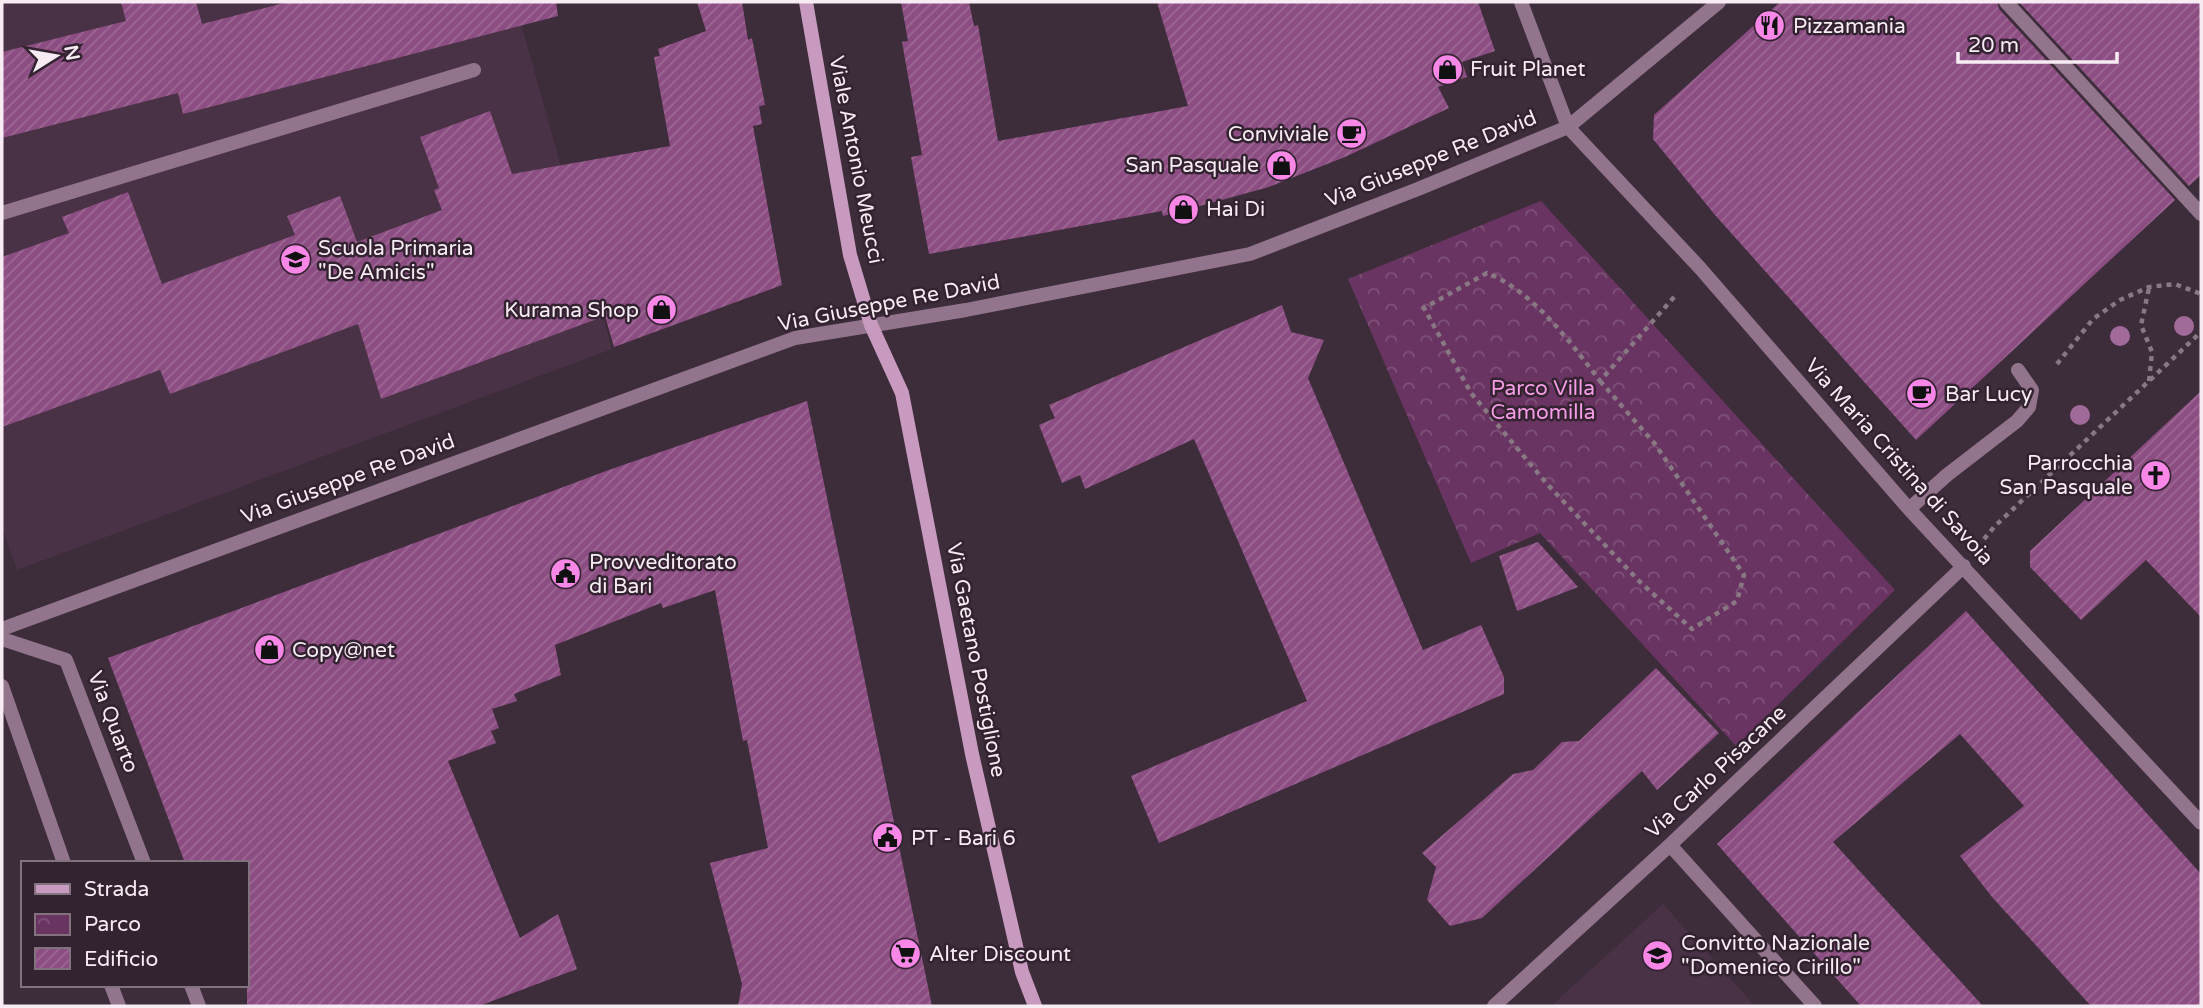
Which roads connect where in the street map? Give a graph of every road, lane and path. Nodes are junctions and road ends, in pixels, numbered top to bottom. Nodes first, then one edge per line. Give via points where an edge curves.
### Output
1 (806, 2) edge
2 (1521, 2) edge
3 (1719, 2) edge
4 (2006, 2) edge
5 (474, 70) dead end
6 (1568, 127) junction
7 (2, 213) edge
8 (2201, 214) edge
9 (1700, 268) junction
10 (2149, 287) junction
11 (2201, 294) edge
12 (871, 325) junction
13 (2201, 332) edge
14 (2018, 370) dead end
15 (1600, 381) junction
16 (2148, 382) junction
17 (2032, 390) junction
18 (1909, 509) junction
19 (1964, 566) junction
20 (2, 629) edge
21 (2, 639) edge
22 (2, 686) edge
23 (2201, 823) edge
24 (1670, 845) junction
25 (63, 861) edge
26 (143, 861) edge
27 (112, 987) edge
28 (192, 987) edge
29 (120, 1006) edge
30 (199, 1006) edge
31 (1035, 1006) edge
32 (1494, 1006) edge
33 (1815, 1006) edge

1 - 12 main road, Viale Antonio Meucci via 850,254
2 - 6 street
3 - 6 street, Via Giuseppe Re David
4 - 8 street
5 - 7 street
6 - 9 street, Via Maria Cristina di Savoia
6 - 12 street, Via Giuseppe Re David via 1250,254
9 - 15 path
9 - 18 street, Via Maria Cristina di Savoia
10 - 11 path via 2175,284
10 - 16 path via 2141,325 2152,352
10 - 17 path via 2120,300 2093,320
12 - 20 street, Via Giuseppe Re David via 795,338
12 - 31 main road, Via Gaetano Postiglione via 902,393 972,754 1022,972
13 - 16 path
14 - 17 street
15 - 15 path via 1562,330 1504,280 1487,273 1424,308 1471,393 1547,484 1640,582 1692,629 1737,601 1744,575 1655,443
16 - 19 path via 1995,526
17 - 18 street via 2029,407 2017,421
18 - 19 street, Via Maria Cristina di Savoia
19 - 23 street, Via Maria Cristina di Savoia
19 - 24 street, Via Carlo Pisacane
21 - 26 street, Via Quarto via 66,660
22 - 25 street
24 - 32 street, Via Carlo Pisacane
24 - 33 street
27 - 29 street
28 - 30 street

